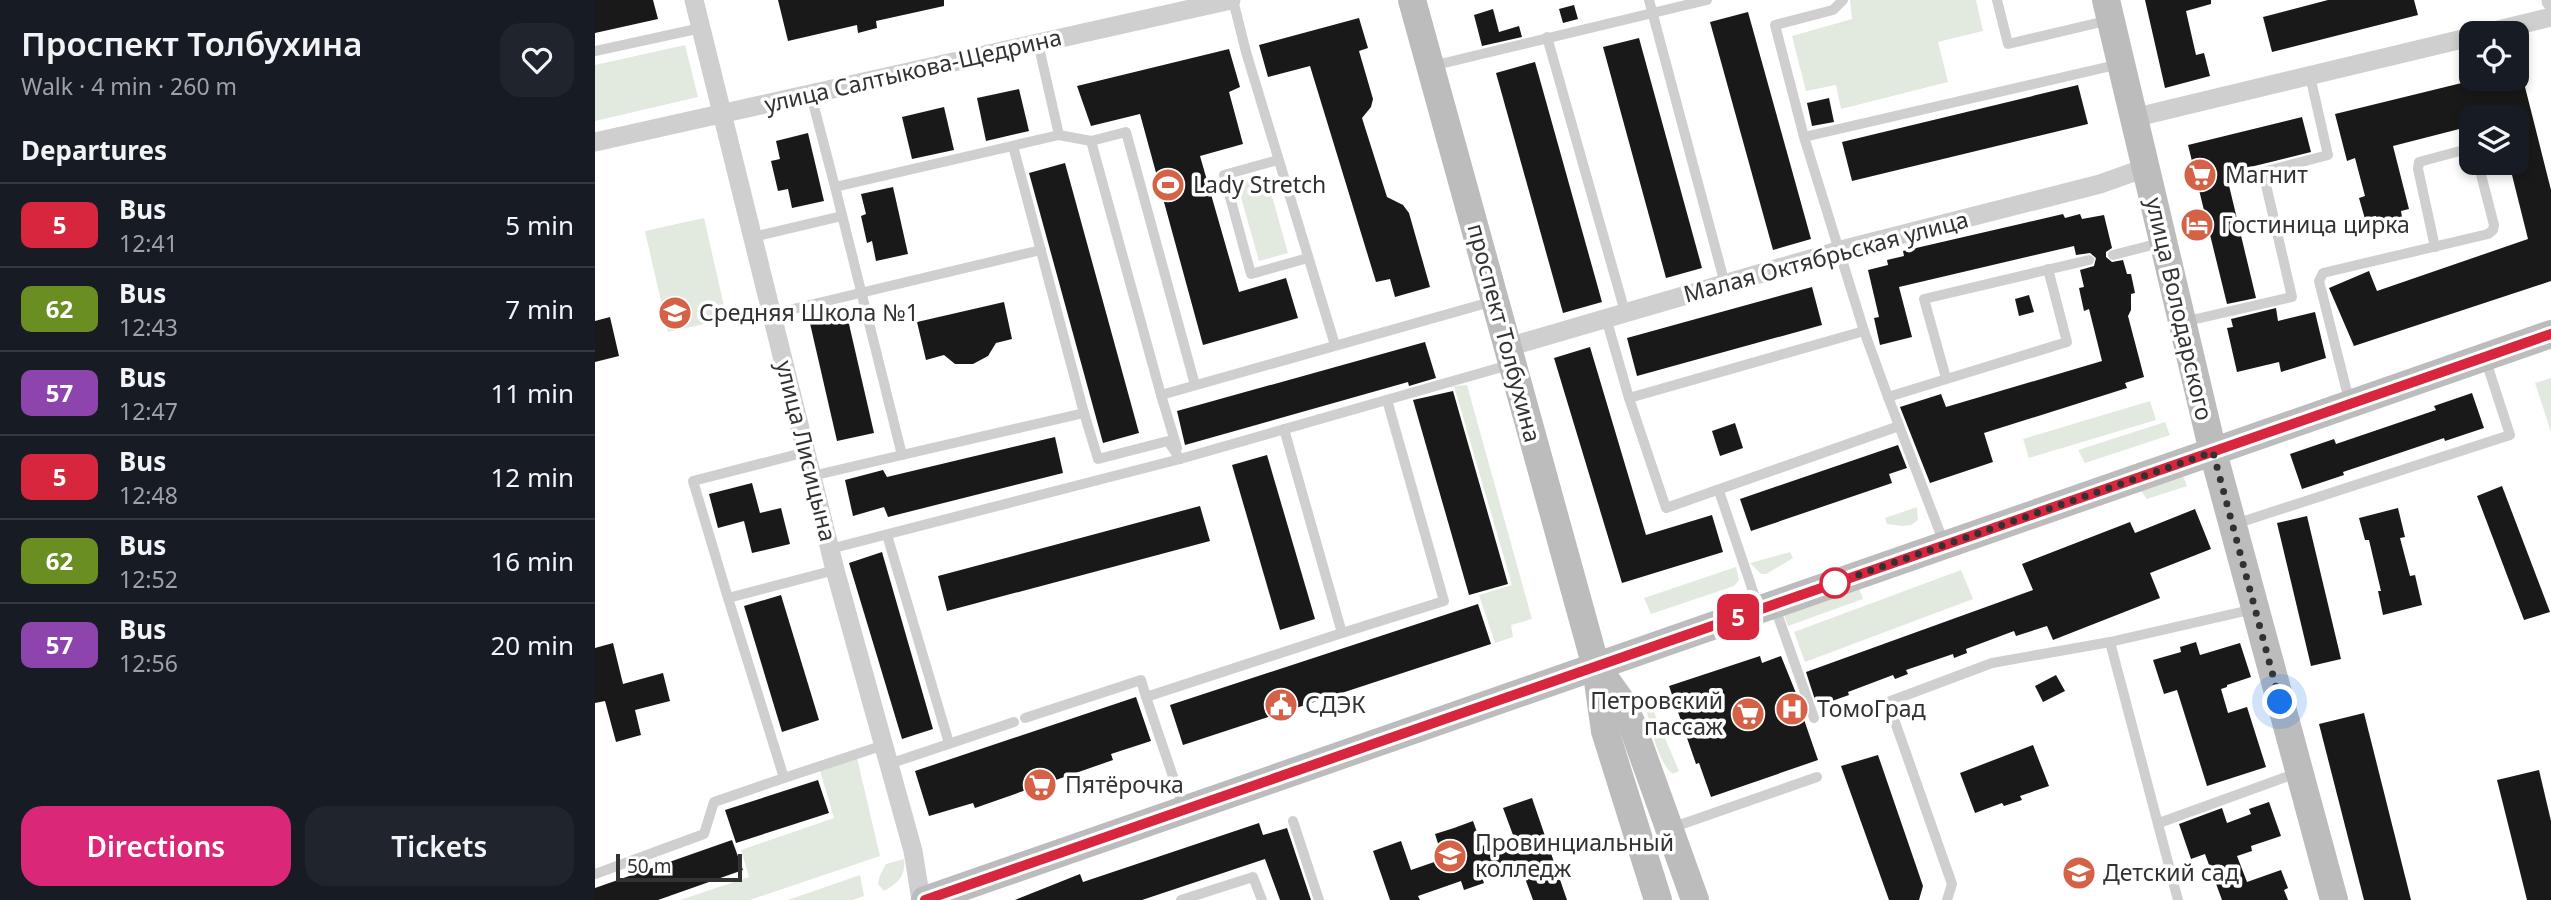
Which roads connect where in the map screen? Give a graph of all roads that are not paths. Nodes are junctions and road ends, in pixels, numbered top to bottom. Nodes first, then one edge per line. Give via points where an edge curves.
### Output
1 (694, 0) edge
2 (1232, 0) edge
3 (1412, 0) edge
4 (1649, 0) edge
5 (1707, 0) edge
6 (1843, 0) edge
7 (1997, 0) edge
8 (2108, 10) edge
9 (1652, 13) junction
10 (2551, 17) edge
11 (2529, 22) edge
12 (701, 28) junction
13 (1547, 37) junction
14 (2459, 40) edge
15 (1038, 43) junction
16 (595, 51) edge
17 (2121, 63) junction
18 (1430, 67) junction
19 (2310, 76) junction
20 (811, 95) junction
21 (722, 114) junction
22 (2133, 118) junction
23 (1059, 135) junction
24 (1804, 137) junction
25 (1091, 141) junction
26 (595, 142) edge
27 (1013, 146) junction
28 (2459, 151) edge
29 (1278, 160) junction
30 (2145, 168) junction
31 (2481, 175) edge
32 (835, 187) junction
33 (842, 216) junction
34 (753, 237) junction
35 (2163, 243) junction
36 (2435, 247) junction
37 (1041, 250) junction
38 (1841, 250) junction
39 (2113, 255) dead end
40 (1308, 258) junction
41 (2088, 260) dead end
42 (2048, 269) junction
43 (1725, 285) junction
44 (861, 293) junction
45 (1495, 301) junction
46 (772, 314) junction
47 (1616, 315) junction
48 (2182, 323) junction
49 (1864, 331) junction
50 (2551, 334) edge
51 (1335, 345) junction
52 (1510, 356) junction
53 (2485, 357) junction
54 (1946, 378) junction
55 (1195, 385) junction
56 (1161, 395) junction
57 (1888, 397) junction
58 (1629, 398) junction
59 (1387, 400) junction
60 (2350, 404) junction
61 (1084, 413) junction
62 (1899, 426) junction
63 (1284, 429) junction
64 (806, 452) junction
65 (2213, 452) junction
66 (902, 454) junction
67 (1180, 459) junction
68 (812, 476) junction
69 (1719, 491) junction
70 (2232, 525) junction
71 (887, 535) junction
72 (1945, 545) junction
73 (830, 549) junction
74 (835, 570) junction
75 (728, 598) junction
76 (1766, 607) junction
77 (2255, 608) junction
78 (1342, 633) junction
79 (2110, 642) junction
80 (1596, 667) junction
81 (1146, 697) junction
82 (1025, 718) dead end
83 (1814, 718) dead end
84 (1014, 722) dead end
85 (949, 743) junction
86 (887, 755) junction
87 (2299, 772) junction
88 (1817, 777) dead end
89 (784, 778) junction
90 (1185, 810) junction
91 (1293, 821) dead end
92 (2159, 823) junction
93 (1671, 828) junction
94 (595, 874) edge
95 (923, 900) edge
96 (1181, 900) edge
97 (1262, 900) edge
98 (1319, 900) edge
99 (1658, 900) edge
100 (1695, 900) edge
101 (1947, 900) edge
102 (2178, 900) edge
103 (2334, 900) edge

1 - 12 street, улица Лисицына
2 - 15 street, улица Салтыкова-Щедрина
2 - 29 lane
3 - 18 main road, проспект Толбухина
4 - 9 lane
5 - 9 lane
6 - 24 lane via 1833,10 1775,25
7 - 8 lane via 2008,44
8 - 17 main road, улица Володарского
9 - 13 lane
9 - 43 lane
10 - 11 street
12 - 16 lane
12 - 21 street, улица Лисицына
13 - 18 lane
13 - 47 lane
14 - 19 street
15 - 20 street, улица Салтыкова-Щедрина
15 - 23 lane
17 - 22 main road, улица Володарского
17 - 24 lane
18 - 45 main road, проспект Толбухина
19 - 22 street
19 - 48 lane via 2328,155 2263,172 2292,296
20 - 21 street, улица Салтыкова-Щедрина
20 - 32 lane
21 - 26 street, улица Салтыкова-Щедрина
21 - 34 street, улица Лисицына
22 - 30 main road, улица Володарского
23 - 25 lane
23 - 27 lane
24 - 38 lane
25 - 55 lane via 1126,132
25 - 56 lane
27 - 32 lane
27 - 37 lane
28 - 36 lane via 2419,162
29 - 40 lane
29 - 40 lane via 1224,175 1251,274
30 - 35 main road, улица Володарского
30 - 38 street, Малая Октябрьская улица via 2100,184
31 - 36 lane via 2493,230
32 - 33 lane
33 - 34 lane
33 - 44 lane
34 - 46 street, улица Лисицына
35 - 39 lane
35 - 48 main road, улица Володарского
36 - 60 lane via 2320,276
37 - 44 lane
37 - 61 lane
38 - 43 street, Малая Октябрьская улица
38 - 49 lane
40 - 51 lane
41 - 42 lane
42 - 54 lane via 2067,342
42 - 54 lane via 1924,299
43 - 47 street, Малая Октябрьская улица
44 - 46 lane
44 - 66 lane
45 - 51 lane
45 - 52 main road, проспект Толбухина
46 - 64 street, улица Лисицына
47 - 52 street, Малая Октябрьская улица
47 - 58 lane
48 - 65 main road, улица Володарского
49 - 57 lane
49 - 58 lane
50 - 53 main road
51 - 55 lane
52 - 59 lane
52 - 80 main road, проспект Толбухина
53 - 60 main road
53 - 70 lane via 2510,435
54 - 57 lane
55 - 56 lane
56 - 67 lane
57 - 62 lane
58 - 69 lane via 1666,508
59 - 63 lane
59 - 78 lane via 1444,601
60 - 65 main road
61 - 66 lane
61 - 67 lane via 1098,459 1168,441
62 - 69 lane
62 - 72 lane
63 - 67 lane
63 - 78 lane
64 - 68 street, улица Лисицына
64 - 75 lane via 693,481
65 - 70 main road, улица Володарского
65 - 72 main road
66 - 68 lane
67 - 71 lane
68 - 73 street, улица Лисицына
69 - 76 lane
70 - 77 main road, улица Володарского
71 - 73 lane
71 - 85 lane
72 - 76 main road
73 - 74 street, улица Лисицына
74 - 75 lane
74 - 86 street, улица Лисицына
75 - 89 lane
76 - 80 main road
76 - 83 lane
77 - 79 lane
77 - 87 main road, улица Володарского
78 - 81 lane
79 - 92 lane
79 - 101 lane via 1991,663 1888,702 1952,884
80 - 90 main road
80 - 93 main road, проспект Толбухина via 1632,722
80 - 99 main road, проспект Толбухина via 1605,731
81 - 82 lane via 1140,680
81 - 90 lane
84 - 85 lane
85 - 86 lane
86 - 89 lane
86 - 95 street, улица Лисицына
87 - 92 lane
87 - 103 main road, улица Володарского
88 - 93 lane
89 - 94 lane via 714,802 704,834
90 - 95 main road
91 - 98 lane
92 - 102 lane
93 - 100 main road, проспект Толбухина
96 - 97 lane via 1253,877

